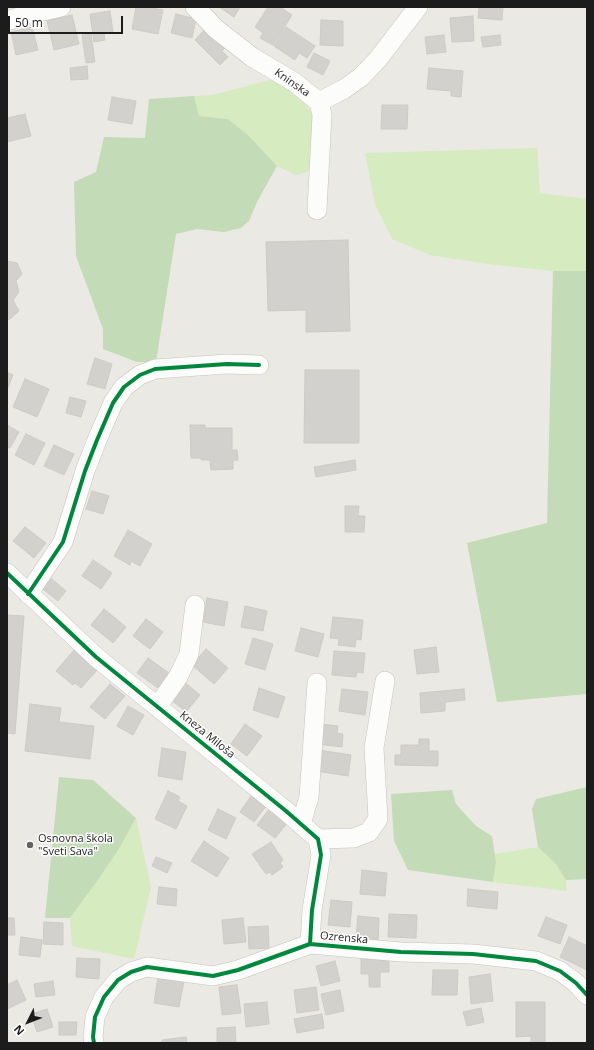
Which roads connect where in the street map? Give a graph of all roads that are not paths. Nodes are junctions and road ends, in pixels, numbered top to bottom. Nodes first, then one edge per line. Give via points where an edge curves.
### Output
1 (61, 7) edge
2 (195, 7) edge
3 (418, 7) edge
4 (7, 21) edge
5 (319, 102) junction
6 (317, 210) dead end
7 (259, 365) dead end
8 (7, 573) edge
9 (28, 594) junction
10 (195, 605) dead end
11 (385, 681) dead end
12 (317, 684) dead end
13 (157, 708) junction
14 (301, 824) junction
15 (318, 840) junction
16 (310, 944) junction
17 (587, 995) edge
18 (94, 1043) edge

1 - 4 street
2 - 5 street, Kninska via 216,29 252,57 294,82
3 - 5 street, Kninska via 361,77
5 - 6 street via 322,115
7 - 9 street via 226,364 154,369 140,375 124,387 113,403 97,440 63,542
8 - 9 street, Kneza Miloša
9 - 13 street, Kneza Miloša via 96,657
10 - 13 street via 189,654 178,678
11 - 15 street via 374,748 378,819 369,832 354,838
12 - 14 street via 309,797
13 - 14 street, Kneza Miloša
14 - 15 street, Kneza Miloša
15 - 16 street via 322,855 312,910
16 - 17 street, Ozrenska via 401,952 473,954 536,961 560,971
16 - 18 street, Ozrenska via 238,970 213,976 147,967 131,972 118,980 104,996 95,1017

